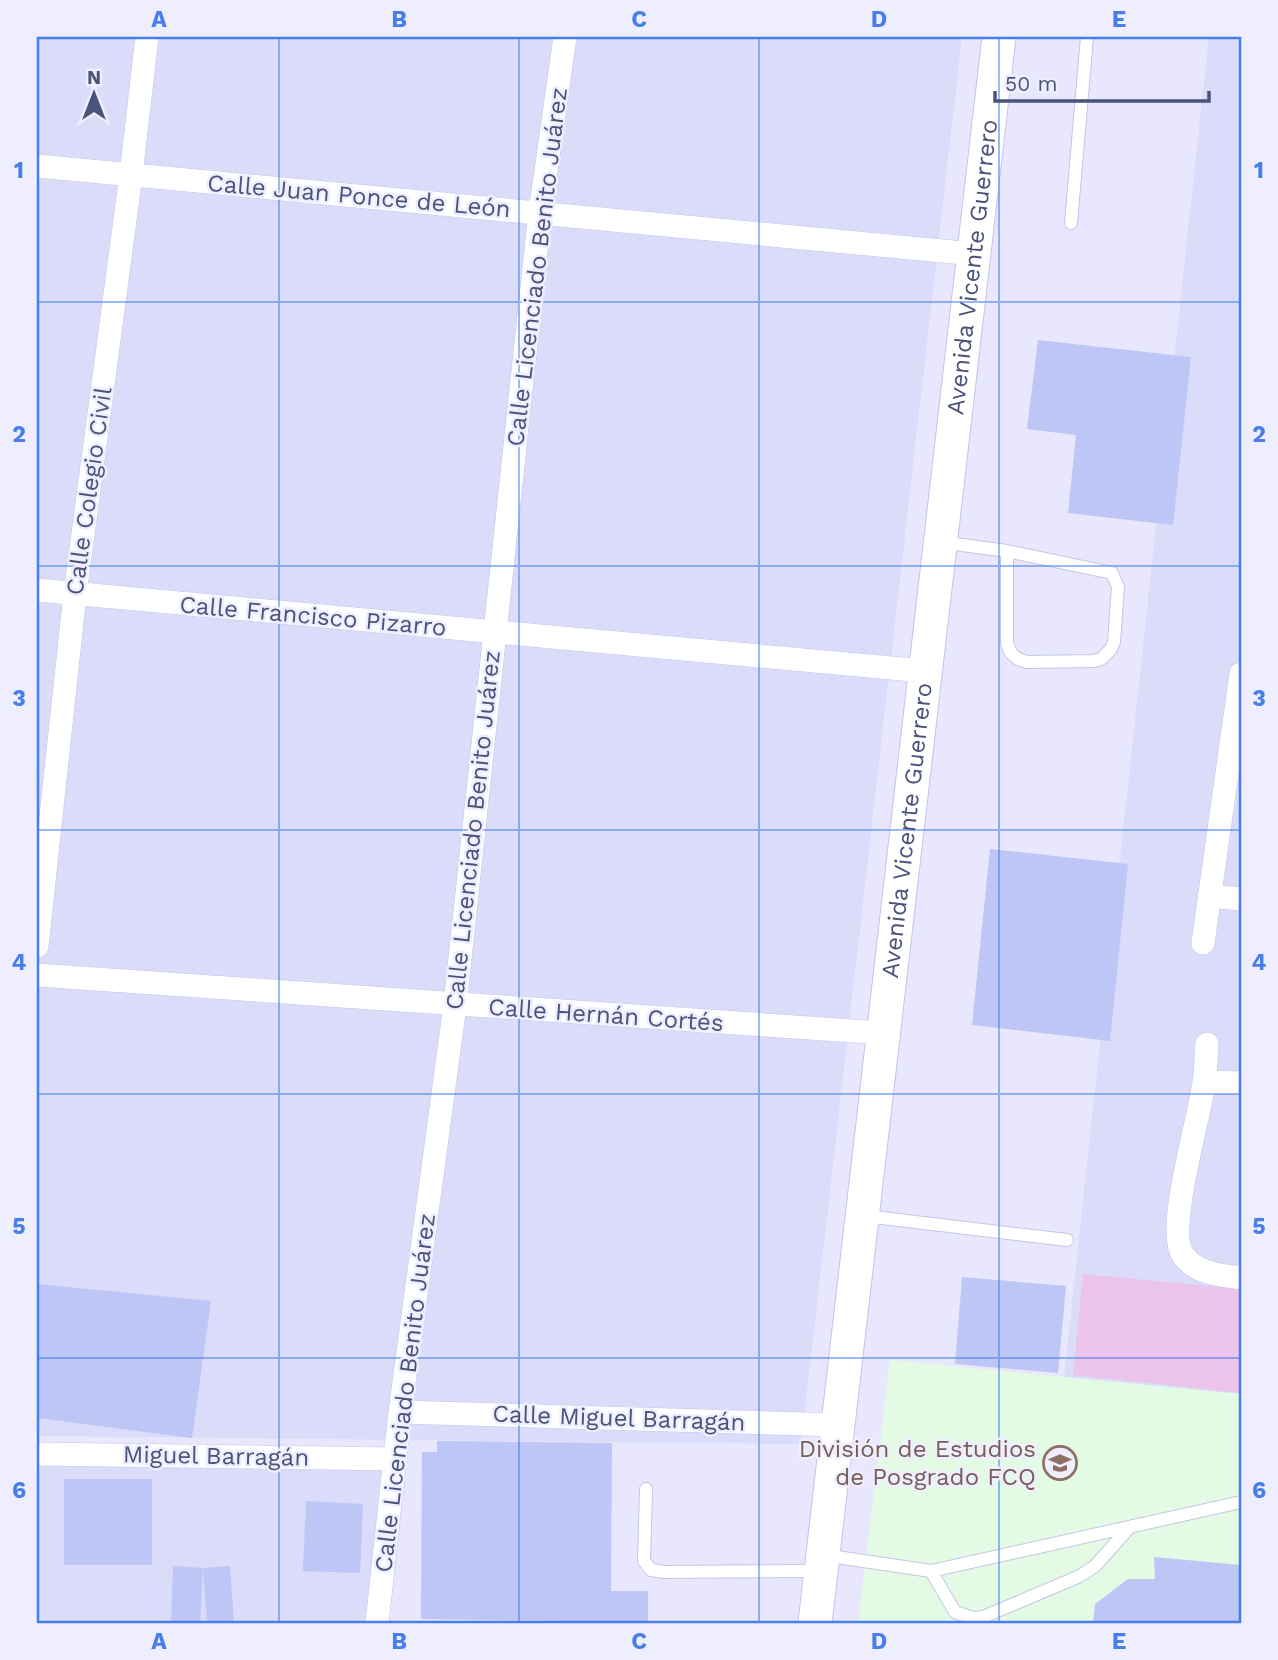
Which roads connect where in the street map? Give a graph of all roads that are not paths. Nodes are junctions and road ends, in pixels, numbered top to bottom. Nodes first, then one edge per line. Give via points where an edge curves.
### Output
1 (147, 37) edge
2 (565, 37) edge
3 (999, 37) edge
4 (1087, 37) edge
5 (37, 166) edge
6 (131, 175) junction
7 (540, 213) junction
8 (1071, 223) dead end
9 (974, 254) junction
10 (940, 542) junction
11 (1007, 551) junction
12 (37, 590) edge
13 (75, 594) junction
14 (494, 633) junction
15 (925, 671) junction
16 (1241, 674) edge
17 (1239, 715) edge
18 (1209, 896) junction
19 (1241, 899) edge
20 (1203, 943) dead end
21 (37, 946) edge
22 (37, 975) edge
23 (454, 1005) junction
24 (882, 1033) junction
25 (1207, 1044) dead end
26 (1204, 1082) junction
27 (1241, 1083) edge
28 (861, 1215) junction
29 (1067, 1240) dead end
30 (1241, 1278) edge
31 (400, 1412) junction
32 (838, 1425) junction
33 (37, 1454) edge
34 (396, 1459) junction
35 (646, 1489) dead end
36 (1241, 1502) edge
37 (1130, 1527) junction
38 (822, 1563) junction
39 (931, 1571) junction
40 (377, 1623) edge
41 (815, 1623) edge

1 - 6 street, Calle Colegio Civil
2 - 7 street, Calle Licenciado Benito Juárez
3 - 9 main road, Avenida Vicente Guerrero
4 - 8 lane
5 - 6 street, Calle Juan Ponce de León
6 - 7 street, Calle Juan Ponce de León
6 - 13 street, Calle Colegio Civil
7 - 9 street, Calle Juan Ponce de León
7 - 14 street, Calle Licenciado Benito Juárez
9 - 10 main road, Avenida Vicente Guerrero
10 - 11 lane
10 - 15 main road, Avenida Vicente Guerrero
11 - 11 lane via 1112,573 1118,587 1114,642 1107,654 1094,661 1055,663 1027,662 1011,653 1007,644
12 - 13 street, Calle Francisco Pizarro
13 - 14 street, Calle Francisco Pizarro
13 - 21 street, Calle Colegio Civil
14 - 15 street, Calle Francisco Pizarro
14 - 23 street, Calle Licenciado Benito Juárez
15 - 24 main road, Avenida Vicente Guerrero
16 - 17 street
17 - 18 street
18 - 19 street
18 - 20 street
22 - 23 street, Calle Hernán Cortés
23 - 24 street, Calle Hernán Cortés
23 - 31 street, Calle Licenciado Benito Juárez
24 - 28 main road, Avenida Vicente Guerrero
25 - 26 street
26 - 27 street
26 - 30 street via 1178,1213 1179,1247 1197,1268
28 - 29 lane
28 - 32 main road, Avenida Vicente Guerrero
31 - 32 street, Calle Miguel Barragán
31 - 34 street, Calle Licenciado Benito Juárez
32 - 38 main road, Avenida Vicente Guerrero
33 - 34 street, Miguel Barragán
34 - 40 street, Calle Licenciado Benito Juárez
35 - 38 lane via 644,1560 651,1570
36 - 37 lane
37 - 39 lane
37 - 39 lane via 1080,1576 983,1617 955,1612
38 - 39 lane
38 - 41 main road, Avenida Vicente Guerrero

